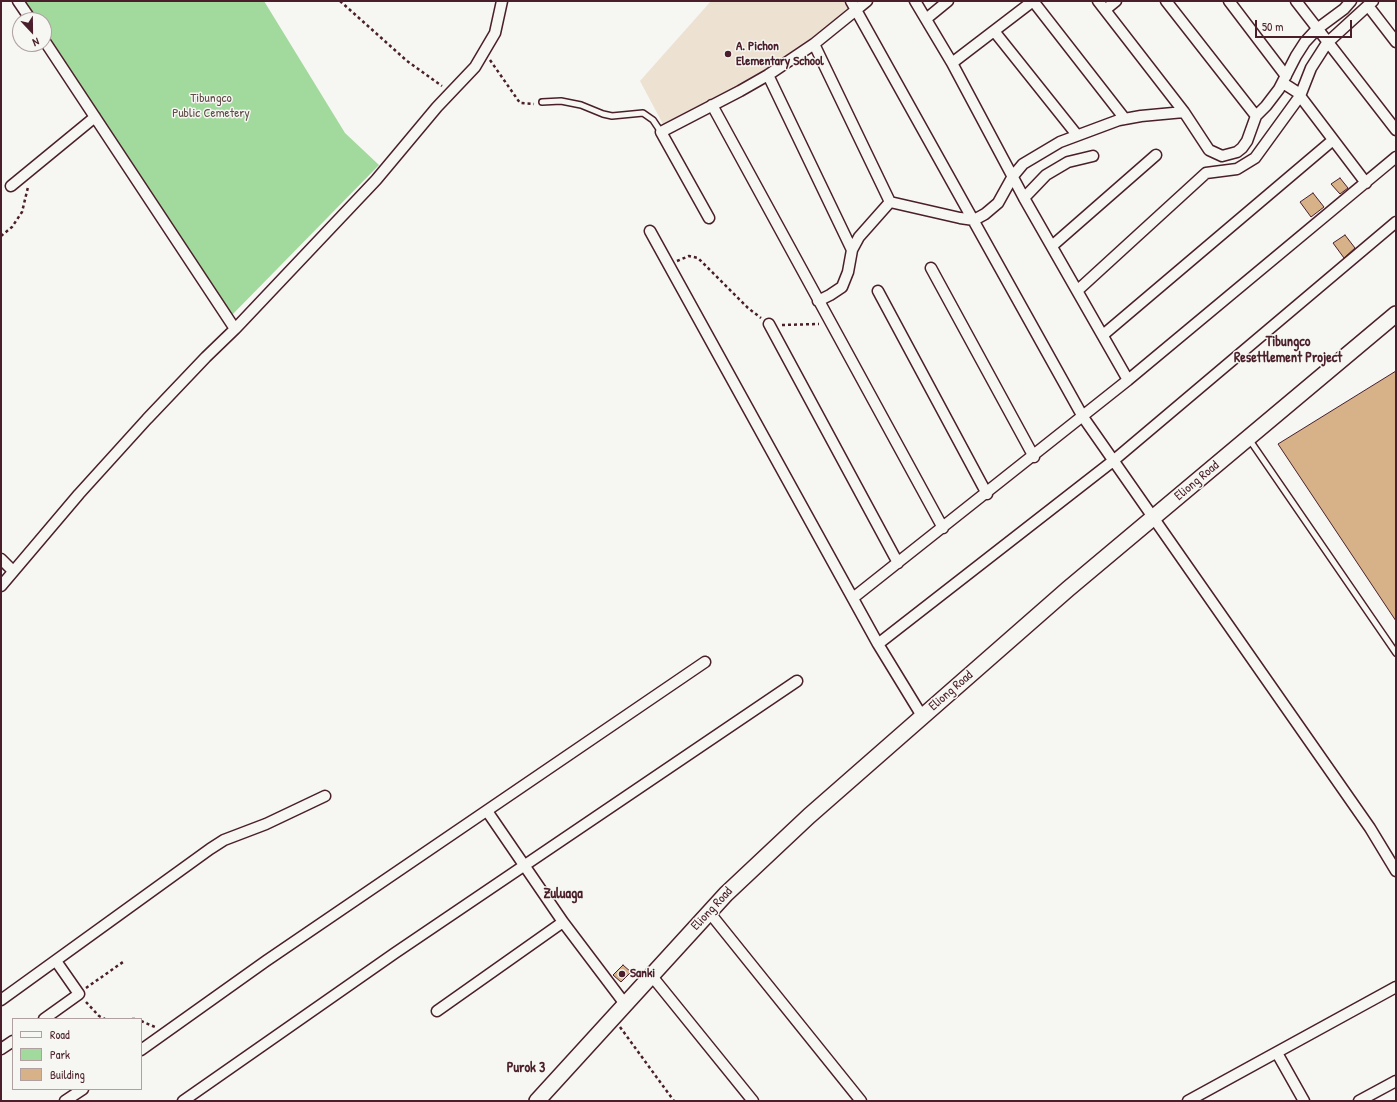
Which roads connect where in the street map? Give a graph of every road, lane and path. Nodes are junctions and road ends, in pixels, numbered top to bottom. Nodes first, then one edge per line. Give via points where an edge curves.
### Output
1 (18, 1) edge
2 (340, 1) edge
3 (502, 1) edge
4 (867, 1) edge
5 (915, 1) edge
6 (948, 1) edge
7 (1033, 1) edge
8 (1098, 1) edge
9 (1116, 1) edge
10 (1166, 1) edge
11 (1229, 1) edge
12 (1296, 1) edge
13 (1351, 1) edge
14 (1371, 4) edge
15 (854, 5) edge
16 (1105, 10) junction
17 (25, 12) edge
18 (926, 19) junction
19 (1317, 29) junction
20 (994, 30) junction
21 (1396, 42) edge
22 (1328, 43) junction
23 (814, 44) junction
24 (52, 52) edge
25 (484, 54) junction
26 (952, 63) junction
27 (768, 75) junction
28 (1289, 86) junction
29 (451, 92) junction
30 (542, 102) joint
31 (712, 105) junction
32 (1184, 112) junction
33 (1256, 116) junction
34 (95, 117) junction
35 (1125, 119) junction
36 (1396, 130) edge
37 (661, 132) junction
38 (1077, 135) junction
39 (1333, 140) junction
40 (1156, 155) dead end
41 (1092, 156) dead end
42 (1396, 157) edge
43 (29, 171) junction
44 (1013, 176) junction
45 (1366, 183) junction
46 (11, 186) dead end
47 (1024, 198) junction
48 (890, 202) junction
49 (710, 218) dead end
50 (974, 220) junction
51 (1396, 222) edge
52 (650, 231) dead end
53 (1, 236) edge
54 (1052, 246) junction
55 (852, 250) junction
56 (669, 265) junction
57 (931, 268) dead end
58 (1078, 290) junction
59 (878, 291) dead end
60 (818, 301) junction
61 (1396, 314) edge
62 (830, 322) junction
63 (769, 324) junction
64 (235, 329) junction
65 (1104, 335) junction
66 (1128, 380) junction
67 (1083, 417) junction
68 (1248, 439) junction
69 (1034, 457) junction
70 (1113, 461) junction
71 (987, 494) junction
72 (1153, 517) junction
73 (942, 528) junction
74 (1, 559) edge
75 (898, 563) junction
76 (13, 571) junction
77 (1, 586) edge
78 (853, 598) junction
79 (878, 644) junction
80 (1396, 653) edge
81 (705, 662) dead end
82 (797, 681) dead end
83 (922, 716) junction
84 (325, 796) dead end
85 (487, 811) junction
86 (525, 866) junction
87 (1396, 871) edge
88 (709, 912) junction
89 (563, 922) junction
90 (56, 961) junction
91 (123, 962) dead end
92 (651, 975) junction
93 (1396, 987) edge
94 (79, 994) junction
95 (1, 1000) edge
96 (625, 1004) junction
97 (437, 1011) dead end
98 (613, 1017) junction
99 (45, 1018) edge
100 (103, 1018) edge
101 (12, 1042) edge
102 (1, 1049) edge
103 (142, 1049) edge
104 (1277, 1053) junction
105 (1396, 1081) edge
106 (82, 1090) edge
107 (65, 1101) edge
108 (183, 1101) edge
109 (537, 1101) edge
110 (674, 1101) edge
111 (753, 1101) edge
112 (862, 1101) edge
113 (1188, 1101) edge
114 (1304, 1101) edge
115 (1360, 1101) edge

1 - 17 street
2 - 29 path via 407,61
3 - 25 street via 495,32
4 - 15 street
5 - 18 street
6 - 18 street
7 - 20 street
7 - 35 street
8 - 16 street
9 - 16 street
10 - 33 street
11 - 28 street
12 - 19 street
13 - 19 street
14 - 21 street
14 - 22 street
15 - 23 street
15 - 50 street
16 - 32 street
18 - 26 street
19 - 22 street
19 - 28 street via 1296,56
20 - 26 street
20 - 38 street
22 - 28 street via 1311,68
22 - 36 street
23 - 27 street
23 - 48 street
24 - 34 street
25 - 29 street via 475,68
25 - 30 path via 501,74 520,104
26 - 44 street
27 - 31 street
27 - 55 street
28 - 33 street
28 - 39 street
28 - 58 street via 1255,158 1237,169 1206,173
29 - 64 street via 376,180
30 - 37 lane via 562,101 612,116 643,113 653,120
31 - 37 street
31 - 60 street
32 - 33 street via 1209,150 1222,156 1242,148
32 - 35 street
34 - 43 street
34 - 64 street
35 - 38 street
37 - 49 street
38 - 44 street via 1039,153 1023,164
39 - 45 street
39 - 65 street
40 - 54 street
41 - 47 street via 1068,162 1046,175
42 - 45 street
43 - 46 street
43 - 53 path via 22,212 12,227
44 - 47 street
44 - 50 street via 998,204
45 - 66 street
47 - 54 street
48 - 50 street
48 - 55 street via 859,237
50 - 67 street
51 - 70 street
52 - 56 street
54 - 58 street
55 - 60 street via 842,287
56 - 63 path via 689,256 698,258 748,308
56 - 78 street
57 - 69 street
58 - 65 street
59 - 71 street
60 - 62 street
61 - 68 main road, Eliong Road
62 - 63 path via 797,326
62 - 73 street
63 - 75 street
64 - 76 street via 147,419
65 - 66 street
66 - 67 street
67 - 69 street
67 - 70 street
68 - 72 main road, Eliong Road
68 - 80 lane
69 - 71 street
70 - 72 street
70 - 79 street
71 - 73 street
72 - 83 main road, Eliong Road
72 - 87 street via 1370,828
73 - 75 street
74 - 76 street
75 - 78 street
76 - 77 street
78 - 79 street
79 - 83 street
81 - 85 street
82 - 86 street
83 - 88 main road, Eliong Road via 750,870
84 - 90 street via 266,824 224,840
85 - 86 street
85 - 103 street via 266,961
86 - 89 street
86 - 108 street
88 - 92 main road, Eliong Road
88 - 112 street
89 - 96 street
89 - 97 street
90 - 94 street
90 - 95 street
91 - 94 path
92 - 96 main road, Eliong Road
92 - 111 street
93 - 104 street
94 - 99 street
94 - 100 path
96 - 98 main road, Eliong Road
98 - 109 main road, Eliong Road
98 - 110 path
101 - 102 street
104 - 113 street
104 - 114 street
105 - 115 street
106 - 107 street

